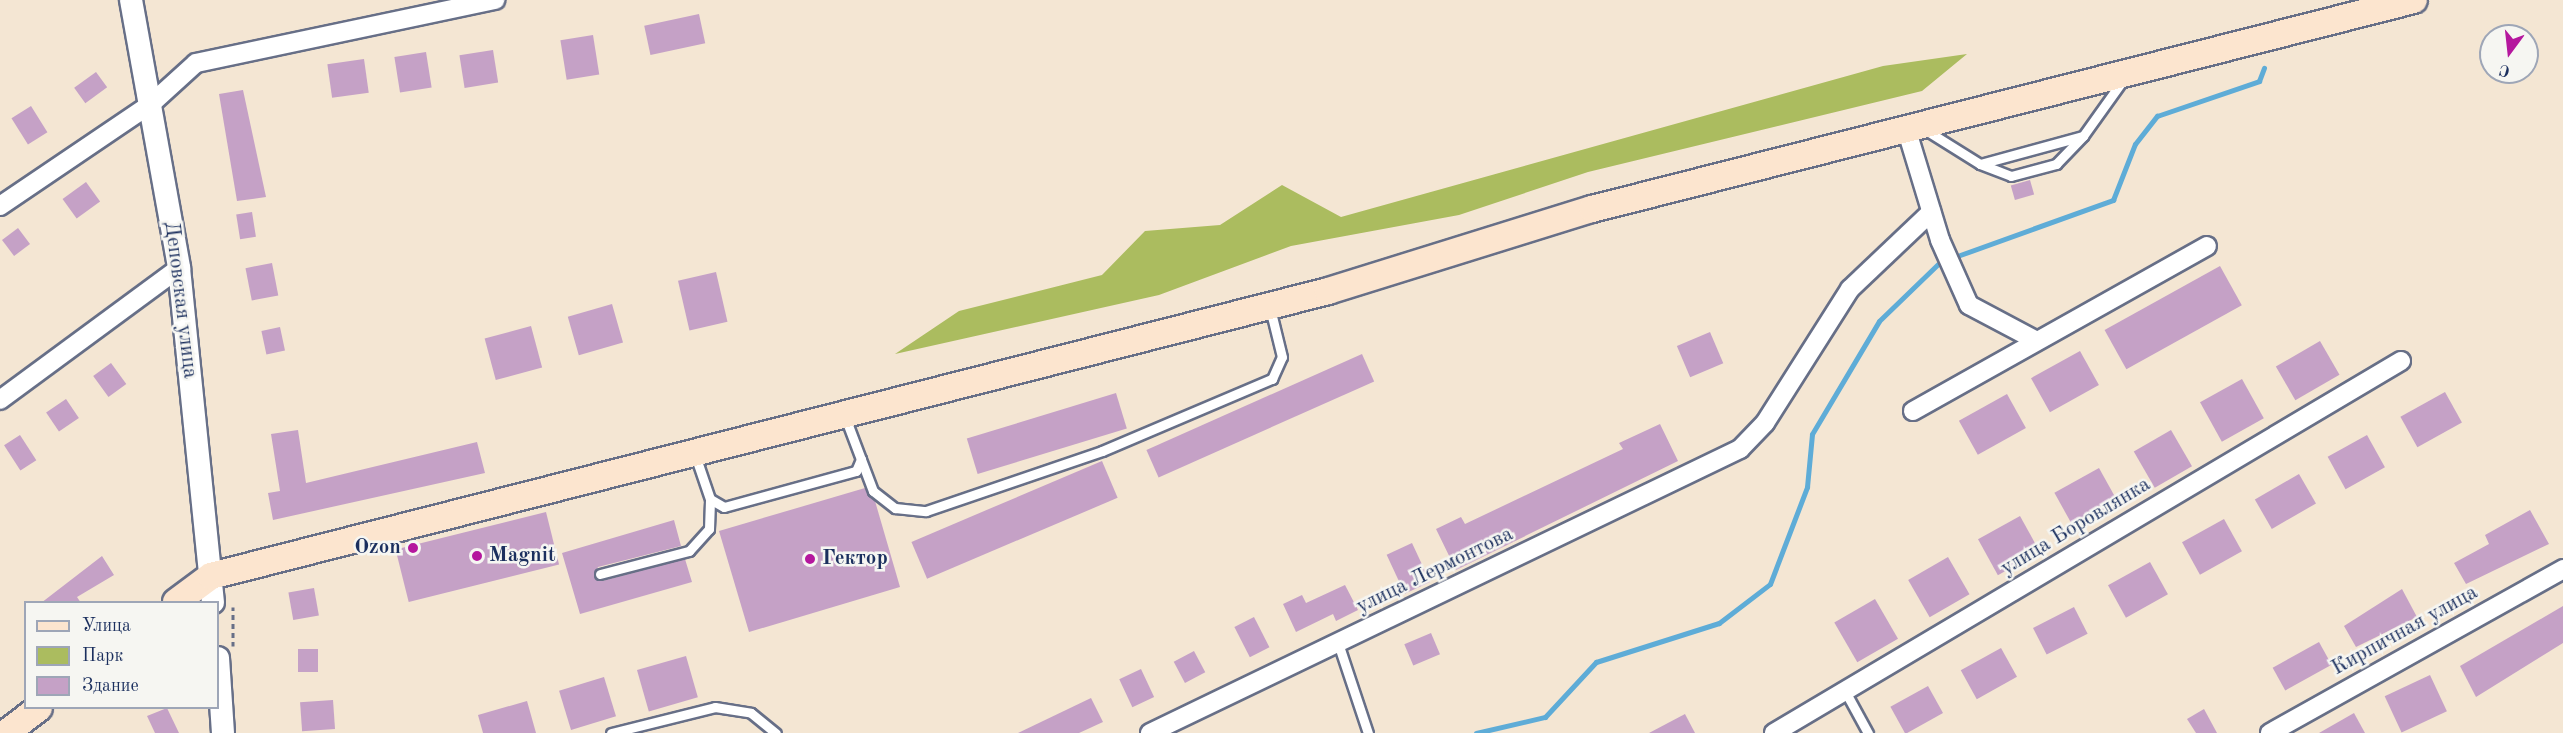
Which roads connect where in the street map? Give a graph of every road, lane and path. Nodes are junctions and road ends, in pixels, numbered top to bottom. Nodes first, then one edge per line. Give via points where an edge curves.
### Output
1 (131, 0) edge
2 (495, 0) edge
3 (2414, 0) edge
4 (2129, 72) junction
5 (152, 103) junction
6 (1911, 126) junction
7 (2083, 136) junction
8 (1980, 164) junction
9 (0, 206) edge
10 (1931, 212) junction
11 (2207, 246) dead end
12 (179, 268) junction
13 (1269, 306) junction
14 (2035, 340) junction
15 (2401, 361) dead end
16 (0, 400) edge
17 (1913, 411) dead end
18 (843, 412) junction
19 (693, 450) junction
20 (861, 459) junction
21 (710, 499) junction
22 (2563, 569) edge
23 (600, 574) dead end
24 (211, 576) junction
25 (179, 601) edge
26 (223, 603) edge
27 (1338, 643) junction
28 (226, 654) edge
29 (1845, 691) junction
30 (219, 704) edge
31 (38, 709) edge
32 (1368, 730) edge
33 (6, 733) edge
34 (223, 733) edge
35 (611, 733) edge
36 (776, 733) edge
37 (1150, 733) edge
38 (1774, 733) edge
39 (1868, 733) edge
40 (2270, 733) edge

1 - 5 street, Деповская улица
2 - 5 street via 196,63
3 - 4 main road
4 - 6 main road
4 - 7 lane
5 - 9 street
5 - 12 street, Деповская улица
6 - 8 lane
6 - 10 street
6 - 13 main road via 1592,209
7 - 8 lane
7 - 8 lane via 2056,164 2011,176
10 - 14 street via 1969,305
10 - 27 street, улица Лермонтова via 1850,289 1765,423 1740,449
11 - 14 street
12 - 16 street
12 - 24 street, Деповская улица
13 - 18 main road
13 - 20 lane via 1282,357 1272,379 1102,451 926,511 895,508 873,491
14 - 17 street
15 - 29 street, улица Боровлянка
18 - 19 main road
18 - 20 lane
19 - 21 lane
19 - 24 main road
20 - 21 lane via 856,471 724,507
21 - 23 lane via 709,529 689,551
22 - 40 street, Кирпичная улица
24 - 25 main road
24 - 26 street, Деповская улица
26 - 28 path
27 - 32 lane
27 - 37 street, улица Лермонтова
28 - 30 street
29 - 38 street, улица Боровлянка
29 - 39 lane
30 - 34 street
31 - 33 main road
35 - 36 lane via 715,707 751,713

